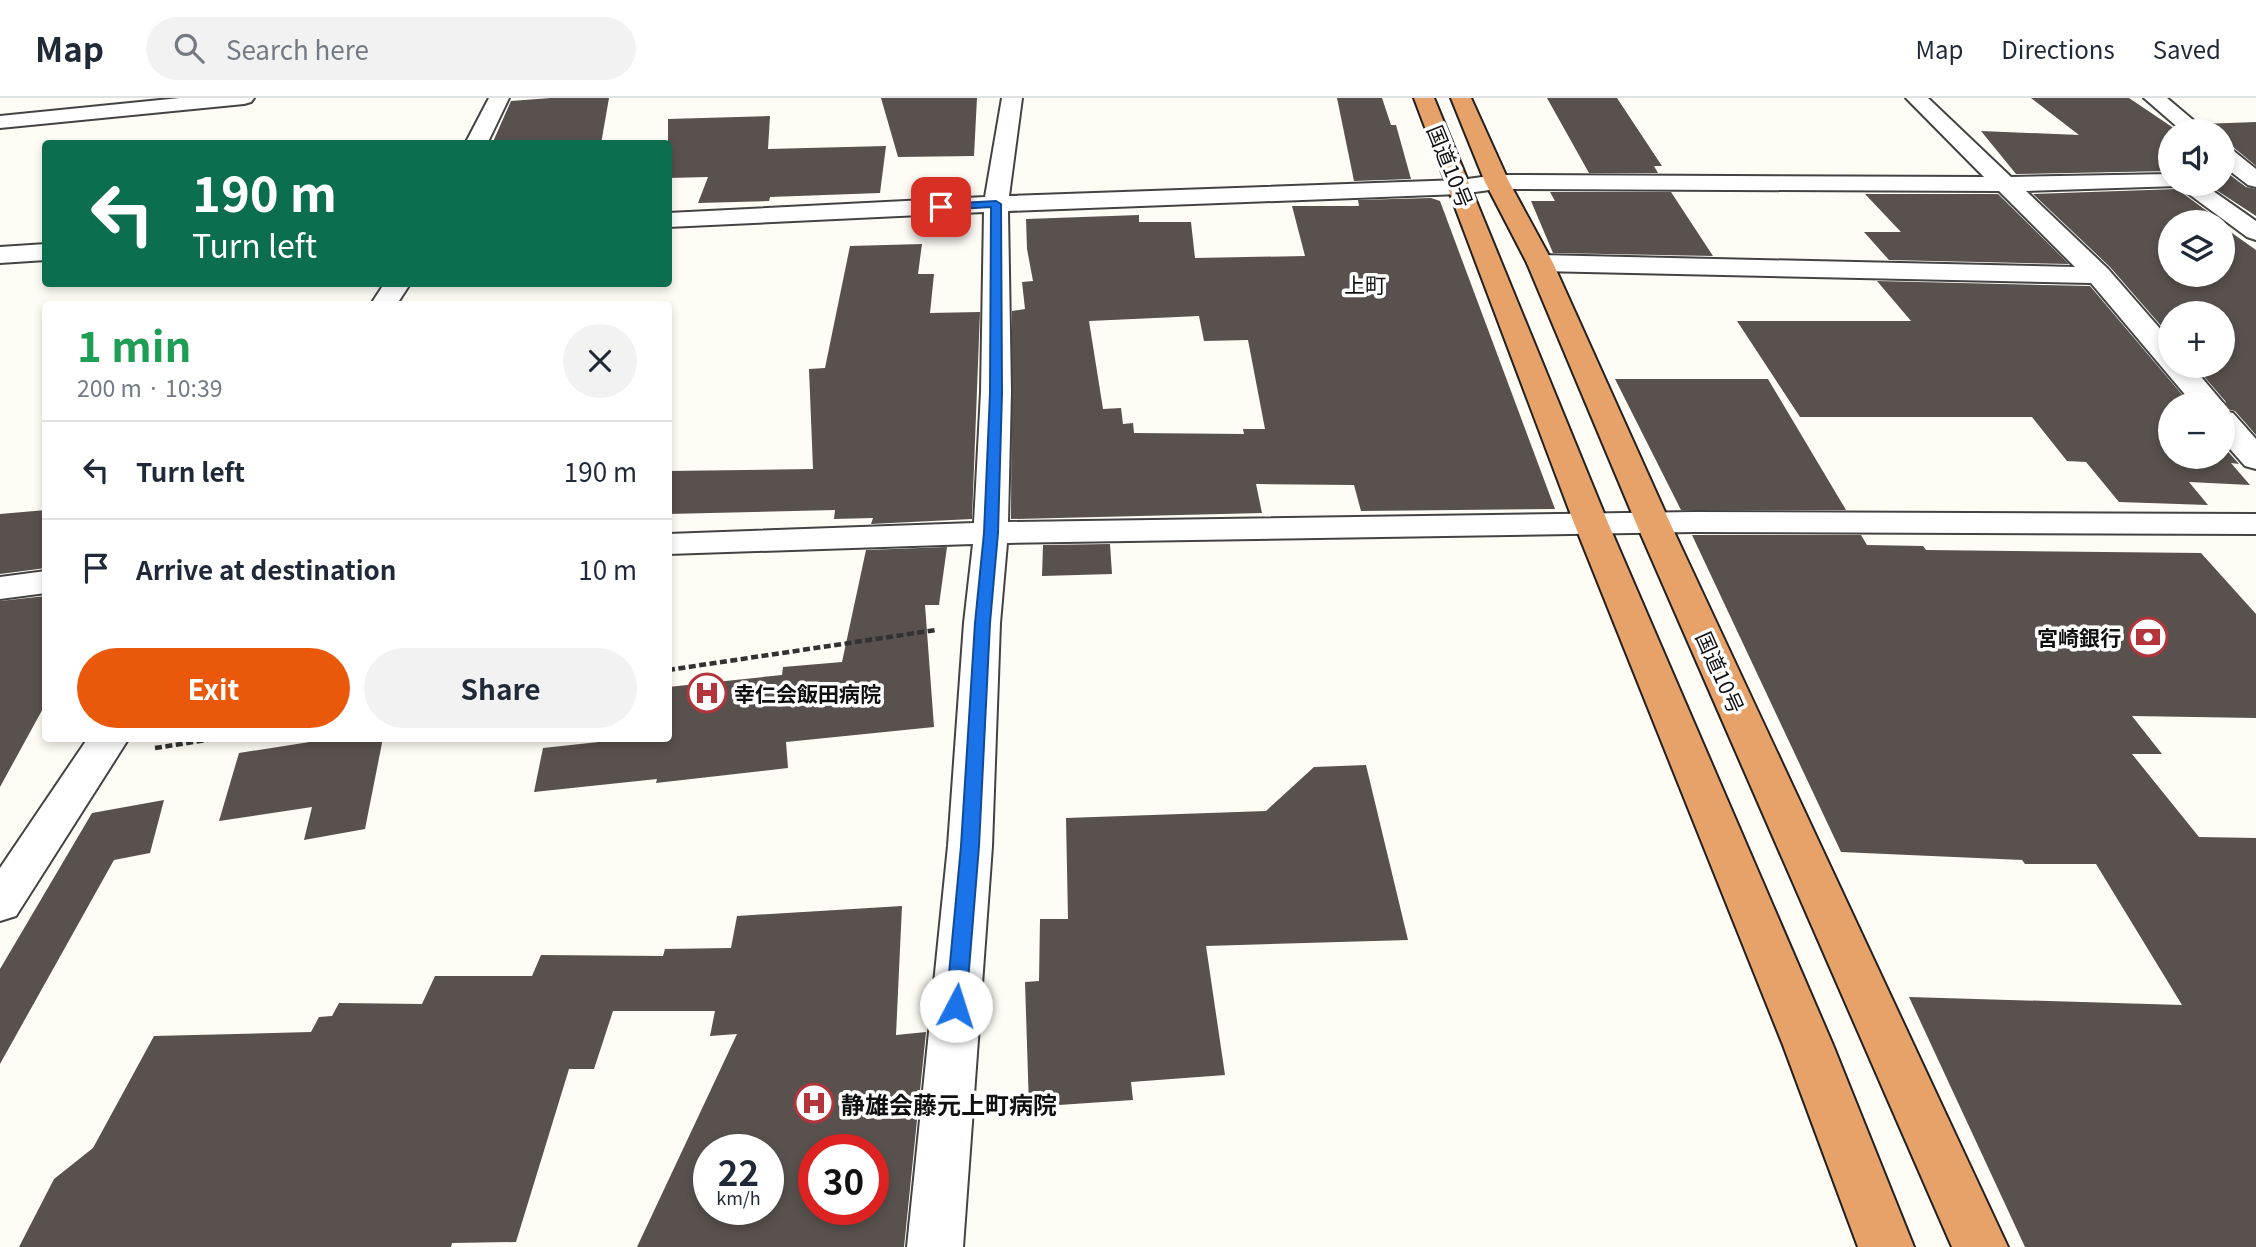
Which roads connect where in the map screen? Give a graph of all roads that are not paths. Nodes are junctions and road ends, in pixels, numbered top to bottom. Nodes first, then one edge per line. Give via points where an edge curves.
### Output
1 (244, 98) edge
2 (499, 98) edge
3 (1012, 98) edge
4 (1424, 98) edge
5 (1461, 98) edge
6 (1916, 98) edge
7 (2154, 98) edge
8 (2180, 119) edge
9 (0, 122) edge
10 (478, 140) edge
11 (2235, 163) edge
12 (2235, 180) edge
13 (2158, 181) edge
14 (1497, 182) junction
15 (2004, 184) junction
16 (1460, 187) junction
17 (2205, 196) edge
18 (996, 204) junction
19 (672, 220) edge
20 (2256, 232) edge
21 (42, 252) edge
22 (0, 255) edge
23 (1540, 263) junction
24 (2099, 275) junction
25 (2158, 344) edge
26 (2186, 378) edge
27 (2199, 392) edge
28 (2235, 435) edge
29 (2256, 459) edge
30 (1591, 523) junction
31 (1653, 523) junction
32 (2252, 529) edge
33 (991, 533) junction
34 (672, 544) edge
35 (42, 583) edge
36 (0, 588) edge
37 (103, 748) edge
38 (0, 904) edge
39 (936, 1247) edge
40 (1886, 1247) edge
41 (1980, 1247) edge

1 - 9 street
2 - 10 street
3 - 18 street
4 - 16 highway, 国道10号
5 - 14 highway, 国道10号
6 - 15 street
7 - 8 street
11 - 12 street via 2256,180
13 - 15 street
14 - 15 street
14 - 16 street
14 - 23 highway, 国道10号
15 - 24 street
16 - 18 street
16 - 30 highway, 国道10号
17 - 20 street
18 - 19 street
18 - 33 street
21 - 22 street
23 - 24 street
23 - 31 highway, 国道10号
24 - 25 street
26 - 27 street
28 - 29 street
30 - 31 street
30 - 33 street
30 - 40 highway, 国道10号 via 1808,1045
31 - 32 street
31 - 41 highway, 国道10号
33 - 34 street
33 - 39 street
35 - 36 street
37 - 38 street

